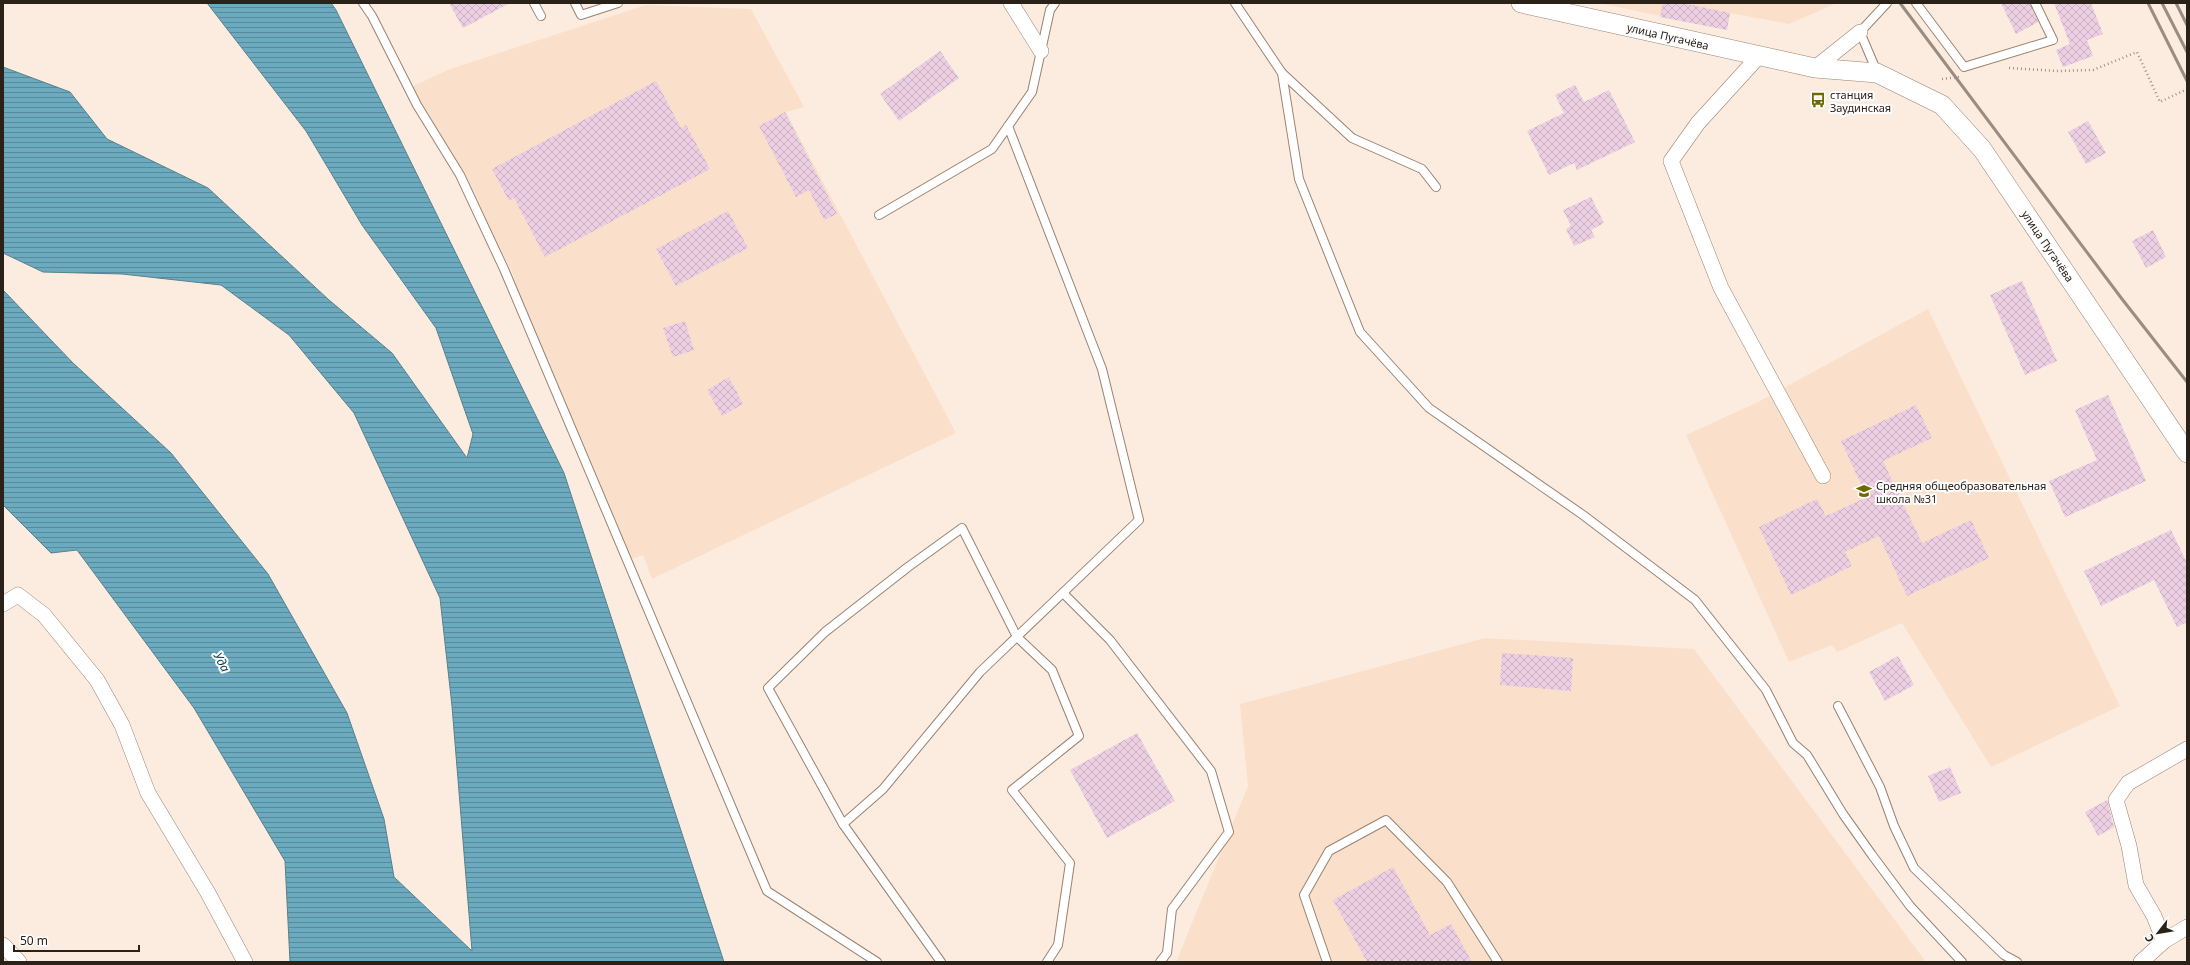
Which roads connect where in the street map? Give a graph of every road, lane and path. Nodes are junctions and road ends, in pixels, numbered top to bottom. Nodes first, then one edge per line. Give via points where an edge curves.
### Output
1 (363, 3) edge
2 (534, 3) edge
3 (575, 3) edge
4 (618, 3) edge
5 (1011, 3) edge
6 (1055, 3) edge
7 (1235, 3) edge
8 (1521, 3) edge
9 (1887, 3) edge
10 (1916, 3) edge
11 (2035, 3) edge
12 (541, 16) dead end
13 (1860, 32) junction
14 (1041, 51) junction
15 (1759, 56) junction
16 (1815, 68) junction
17 (2004, 68) dead end
18 (1282, 73) junction
19 (1877, 73) junction
20 (1963, 76) dead end
21 (1942, 78) dead end
22 (2187, 89) edge
23 (1008, 126) junction
24 (1436, 187) dead end
25 (879, 215) dead end
26 (2187, 453) edge
27 (1823, 476) dead end
28 (1063, 593) junction
29 (3, 604) edge
30 (1017, 637) junction
31 (1838, 706) dead end
32 (2187, 749) edge
33 (843, 824) junction
34 (2187, 927) edge
35 (2164, 940) junction
36 (3, 945) edge
37 (19, 962) edge
38 (245, 962) edge
39 (878, 962) edge
40 (941, 962) edge
41 (1047, 962) edge
42 (1160, 962) edge
43 (1327, 962) edge
44 (1498, 962) edge
45 (1962, 962) edge
46 (2017, 962) edge
47 (2141, 962) edge

1 - 39 lane via 417,105 460,175 504,269 767,891
2 - 12 lane
3 - 4 lane via 581,15
5 - 14 street
6 - 14 lane via 1050,10
7 - 18 lane
8 - 15 street, улица Пугачёва
9 - 13 lane
10 - 11 lane via 1964,67 2053,40
13 - 16 street
13 - 19 lane
14 - 23 lane via 1032,92
15 - 16 street, улица Пугачёва
15 - 27 street via 1698,123 1672,161 1721,288
16 - 19 street, улица Пугачёва
17 - 22 path via 2058,72 2094,70 2137,52 2160,102
18 - 24 lane via 1352,138 1422,169
18 - 45 lane via 1299,179 1360,332 1429,408 1582,515 1695,600 1766,690 1793,743 1807,755 1872,855 1910,906
19 - 26 street, улица Пугачёва via 1942,105 1982,149
20 - 21 path
23 - 25 lane via 992,149
23 - 28 lane via 1102,369 1139,520
28 - 30 lane
28 - 42 lane via 1110,640 1211,771 1229,832 1172,909 1167,953
29 - 38 street via 18,595 44,615 97,680 122,725 148,793 208,893
30 - 33 lane via 980,672 883,789
30 - 33 lane via 962,528 825,632 768,688
30 - 41 lane via 1052,670 1079,736 1012,790 1070,863 1058,945
31 - 46 lane via 1880,787 1894,826 1914,868 2004,955
32 - 35 street via 2128,783 2116,800 2129,846 2136,885
33 - 40 lane
34 - 35 street
35 - 47 street
36 - 37 street
43 - 44 lane via 1304,895 1329,851 1386,820 1448,882

